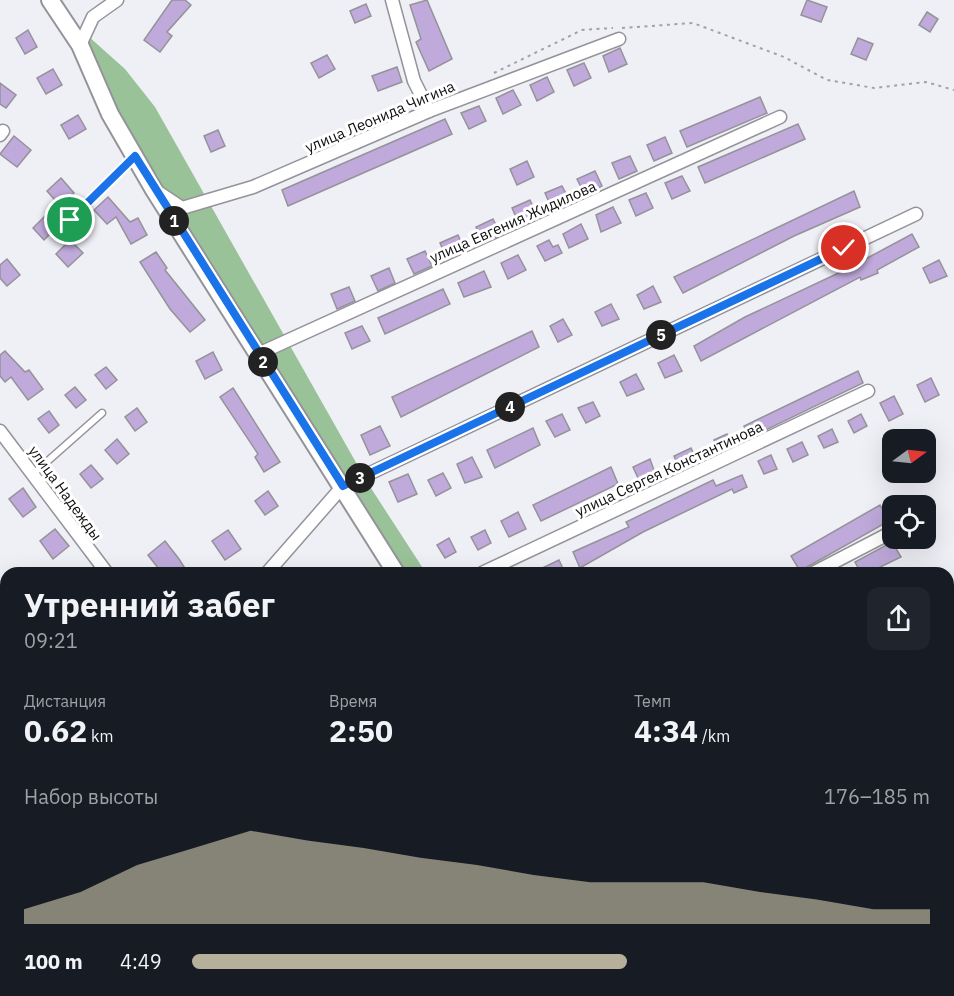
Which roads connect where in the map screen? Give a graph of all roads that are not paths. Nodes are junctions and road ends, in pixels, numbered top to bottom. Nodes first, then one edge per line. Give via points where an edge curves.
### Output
1 (50, 0) edge
2 (117, 0) edge
3 (392, 0) edge
4 (619, 39) dead end
5 (80, 45) junction
6 (429, 111) junction
7 (780, 117) dead end
8 (135, 156) junction
9 (154, 190) junction
10 (916, 214) dead end
11 (70, 220) dead end
12 (258, 354) junction
13 (868, 391) dead end
14 (102, 413) dead end
15 (0, 431) edge
16 (33, 474) junction
17 (343, 486) junction
18 (882, 537) edge
19 (95, 567) edge
20 (272, 567) edge
21 (393, 567) edge
22 (495, 567) edge
23 (825, 567) edge

1 - 5 street
2 - 5 street via 93,17
3 - 6 street via 414,81
4 - 6 street, улица Леонида Чигина
5 - 8 street
6 - 9 street, улица Леонида Чигина via 254,187 182,208
7 - 12 street, улица Евгения Жидилова
8 - 9 street
8 - 11 lane
9 - 12 street
10 - 17 street
12 - 17 street
13 - 22 street, улица Сергея Константинова
14 - 16 lane
15 - 16 street, улица Надежды
16 - 19 street, улица Надежды
17 - 20 street
17 - 21 street
18 - 23 street

